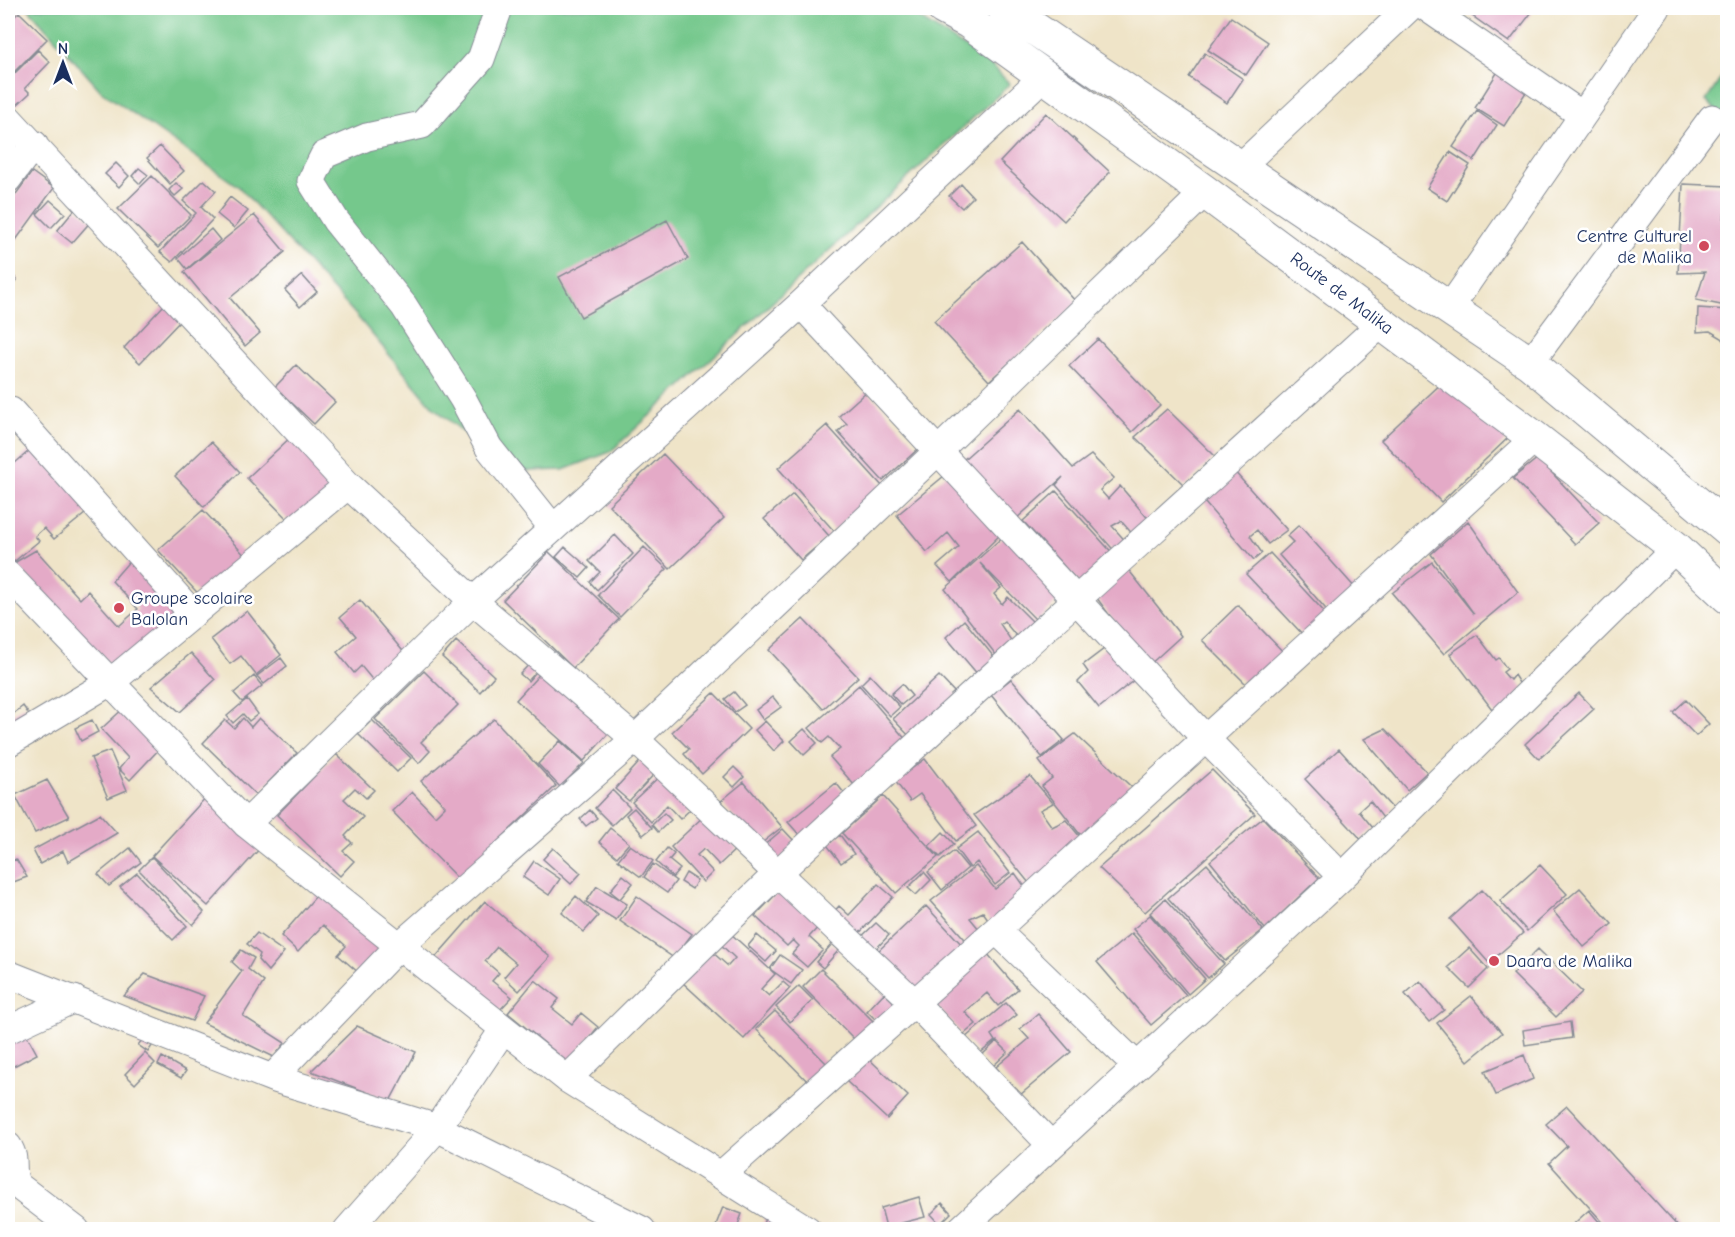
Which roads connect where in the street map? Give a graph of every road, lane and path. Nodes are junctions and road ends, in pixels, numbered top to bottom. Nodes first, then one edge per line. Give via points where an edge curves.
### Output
1 (500, 8) edge
2 (943, 8) edge
3 (1004, 8) edge
4 (1409, 8) edge
5 (1427, 8) edge
6 (1657, 8) edge
7 (1044, 76) junction
8 (1581, 115) junction
9 (8, 118) edge
10 (1712, 118) dead end
11 (34, 144) junction
12 (1239, 168) junction
13 (8, 179) edge
14 (1205, 192) junction
15 (801, 304) junction
16 (1449, 309) junction
17 (1382, 323) junction
18 (1530, 363) junction
19 (11, 411) dead end
20 (1535, 438) junction
21 (937, 452) junction
22 (348, 485) junction
23 (552, 527) junction
24 (1728, 529) edge
25 (1676, 548) junction
26 (8, 575) edge
27 (1728, 597) edge
28 (1075, 600) junction
29 (473, 601) junction
30 (193, 614) junction
31 (112, 681) junction
32 (1205, 738) junction
33 (635, 739) junction
34 (8, 743) edge
35 (246, 824) junction
36 (778, 873) junction
37 (1341, 877) junction
38 (996, 930) junction
39 (398, 947) junction
40 (8, 974) edge
41 (74, 999) junction
42 (915, 1003) junction
43 (8, 1030) edge
44 (502, 1030) junction
45 (1137, 1066) junction
46 (272, 1078) junction
47 (567, 1079) junction
48 (437, 1128) junction
49 (1051, 1145) junction
50 (8, 1146) edge
51 (721, 1175) junction
52 (76, 1230) edge
53 (347, 1230) edge
54 (642, 1230) edge
55 (808, 1230) edge
56 (960, 1230) edge

1 - 23 street via 481,59 422,124 367,136 324,155 311,182 336,221 404,306 489,448
2 - 7 main road, Route de Malika
3 - 12 main road
4 - 12 street
5 - 8 street
6 - 8 street
7 - 14 main road, Route de Malika
7 - 15 street
8 - 16 street
9 - 11 street
10 - 18 street
11 - 13 street
11 - 22 street
12 - 16 main road
14 - 17 main road, Route de Malika
14 - 21 street
15 - 21 street
15 - 23 street
16 - 18 main road
17 - 20 main road, Route de Malika
17 - 28 street
18 - 24 main road
19 - 30 street
20 - 25 main road, Route de Malika
20 - 32 street
21 - 28 street
21 - 33 street
22 - 29 street
22 - 30 street
23 - 29 street
25 - 27 main road, Route de Malika
25 - 37 street
26 - 31 street
28 - 32 street
28 - 36 street
29 - 33 street
29 - 35 street
30 - 31 street
31 - 34 street
31 - 35 street
32 - 37 street
32 - 38 street
33 - 36 street
33 - 39 street
35 - 39 street
36 - 42 street
36 - 47 street
37 - 45 street
38 - 42 street
38 - 45 street
39 - 44 street
39 - 46 street
40 - 41 street
41 - 43 street
41 - 46 street
42 - 49 street
42 - 51 street
44 - 47 street
44 - 48 street
45 - 49 street
46 - 48 street
47 - 51 street
48 - 53 street
48 - 54 street
49 - 56 street
50 - 52 street via 14,1156 13,1177 17,1185
51 - 55 street

